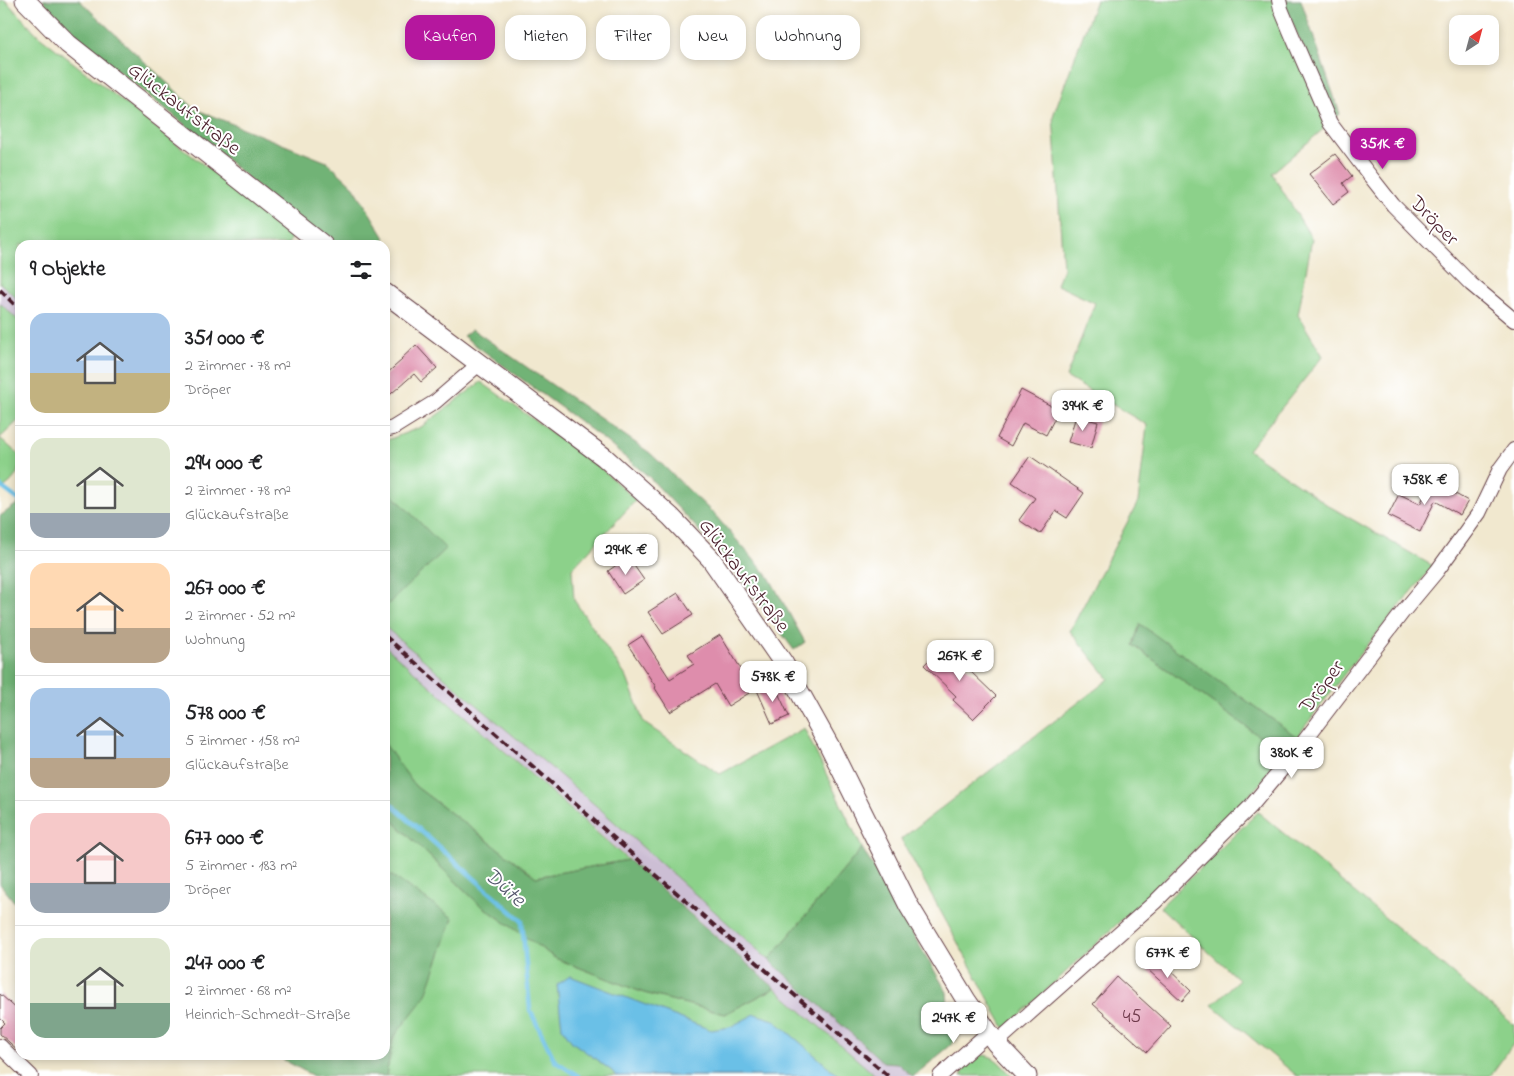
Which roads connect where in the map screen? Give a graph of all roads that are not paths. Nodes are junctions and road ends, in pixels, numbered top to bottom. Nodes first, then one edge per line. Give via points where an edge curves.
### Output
1 (25, 0) edge
2 (1279, 0) edge
3 (317, 240) edge
4 (390, 297) edge
5 (1514, 320) edge
6 (479, 364) junction
7 (390, 429) edge
8 (1514, 450) edge
9 (992, 1038) junction
10 (0, 1046) edge
11 (31, 1076) edge
12 (940, 1076) edge
13 (1027, 1076) edge

1 - 3 main road, Glückaufstraße via 68,44
2 - 5 street, Dröper via 1330,123 1393,205 1471,284
4 - 6 main road, Glückaufstraße
6 - 7 street via 436,402
6 - 9 main road, Glückaufstraße via 604,457 672,517 711,559 784,664 909,906
8 - 9 street, Dröper via 1500,469 1479,513 1437,571 1251,806 1155,902
9 - 12 street, Dröper
9 - 13 main road, Glückaufstraße
10 - 11 street

